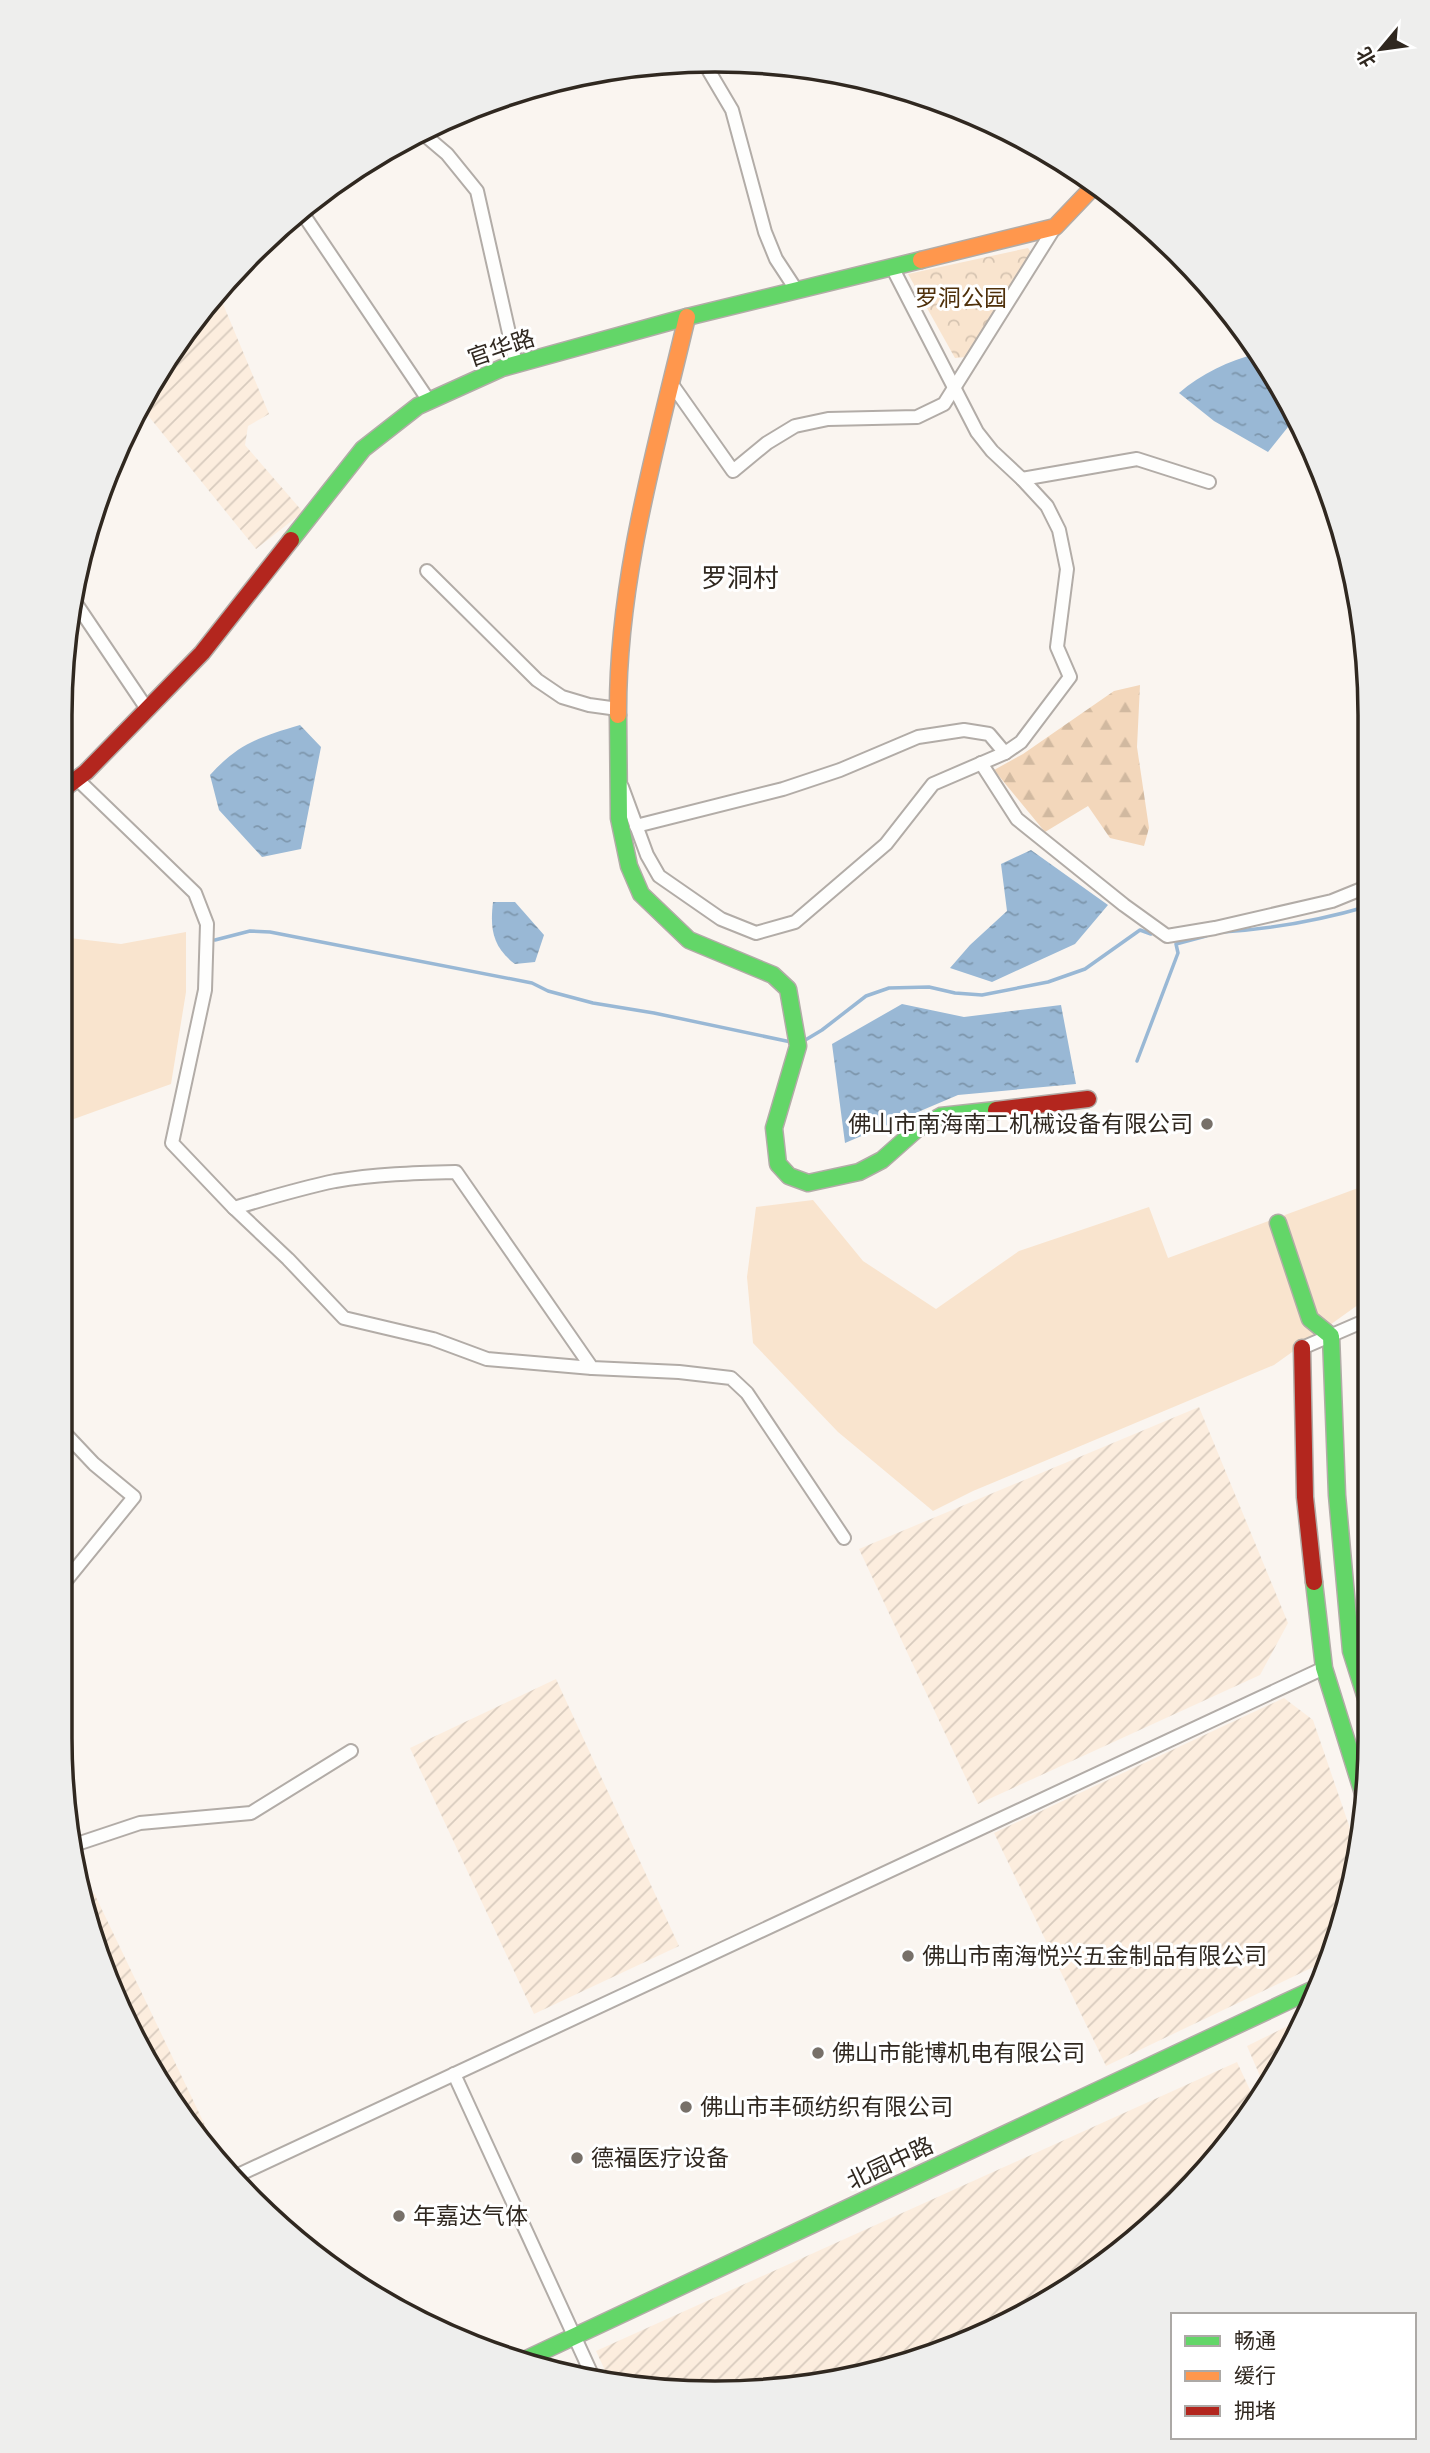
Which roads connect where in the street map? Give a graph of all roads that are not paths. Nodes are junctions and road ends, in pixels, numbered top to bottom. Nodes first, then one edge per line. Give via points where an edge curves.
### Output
1 (710, 72) edge
2 (429, 139) edge
3 (1089, 192) edge
4 (306, 219) edge
5 (1055, 228) junction
6 (892, 267) junction
7 (797, 290) junction
8 (687, 317) junction
9 (516, 364) junction
10 (671, 383) junction
11 (954, 387) junction
12 (429, 401) junction
13 (1022, 479) junction
14 (1209, 482) dead end
15 (427, 571) dead end
16 (81, 610) edge
17 (148, 709) junction
18 (618, 709) junction
19 (1004, 753) junction
20 (981, 763) junction
21 (618, 778) junction
22 (77, 779) junction
23 (72, 783) edge
24 (636, 826) junction
25 (1358, 890) edge
26 (1087, 1099) dead end
27 (234, 1208) junction
28 (1278, 1223) dead end
29 (1358, 1324) edge
30 (1331, 1336) junction
31 (1303, 1348) joint
32 (592, 1368) junction
33 (72, 1441) edge
34 (844, 1538) dead end
35 (72, 1573) edge
36 (1324, 1668) junction
37 (1358, 1673) edge
38 (351, 1751) dead end
39 (1357, 1775) edge
40 (81, 1843) edge
41 (1305, 1993) edge
42 (1299, 2008) edge
43 (454, 2074) junction
44 (242, 2173) edge
45 (577, 2341) junction
46 (537, 2356) edge
47 (547, 2358) edge
48 (589, 2369) edge

1 - 7 street via 732,110 765,232
2 - 9 street via 477,191
3 - 5 street
4 - 12 street
5 - 6 street, 官华路
5 - 11 street
6 - 7 street, 官华路
6 - 11 street
7 - 8 street, 官华路
8 - 9 street, 官华路
8 - 10 street
9 - 12 street, 官华路
10 - 11 street via 733,471 795,426 828,419 917,417 944,404
10 - 18 street via 626,592
11 - 13 street via 977,432
12 - 17 street, 官华路 via 363,449 202,653
13 - 14 street via 1137,459
13 - 19 street via 1047,506 1059,530 1067,569 1057,647 1070,677 1021,741
15 - 18 street via 537,680 562,696
16 - 17 street
17 - 22 street, 官华路
18 - 21 street
19 - 20 street
19 - 24 street via 989,734 964,730 918,737 783,789
20 - 24 street via 933,784 886,844 795,922 756,933 720,919 659,876
20 - 25 street via 1017,819 1167,936 1332,901
21 - 24 street
21 - 26 street via 618,818 641,894 689,940 773,975 788,989 797,1043 774,1128 778,1164 789,1176 808,1183 859,1172 941,1115
22 - 23 street, 官华路
22 - 27 street via 195,893 207,924 205,989 172,1143
27 - 32 street via 344,1318 433,1339 487,1359
27 - 32 street via 337,1181 456,1172
28 - 30 street via 1310,1319
29 - 30 street
30 - 31 street
30 - 37 street via 1337,1495 1351,1651
31 - 36 street via 1305,1497
32 - 34 street via 731,1378 747,1392
33 - 35 street via 134,1497
36 - 39 street
36 - 43 street
38 - 40 street via 251,1813 140,1823
41 - 45 street, 北园中路
42 - 45 street, 北园中路
43 - 44 street
43 - 45 street
45 - 46 street, 北园中路
45 - 47 street, 北园中路
45 - 48 street

